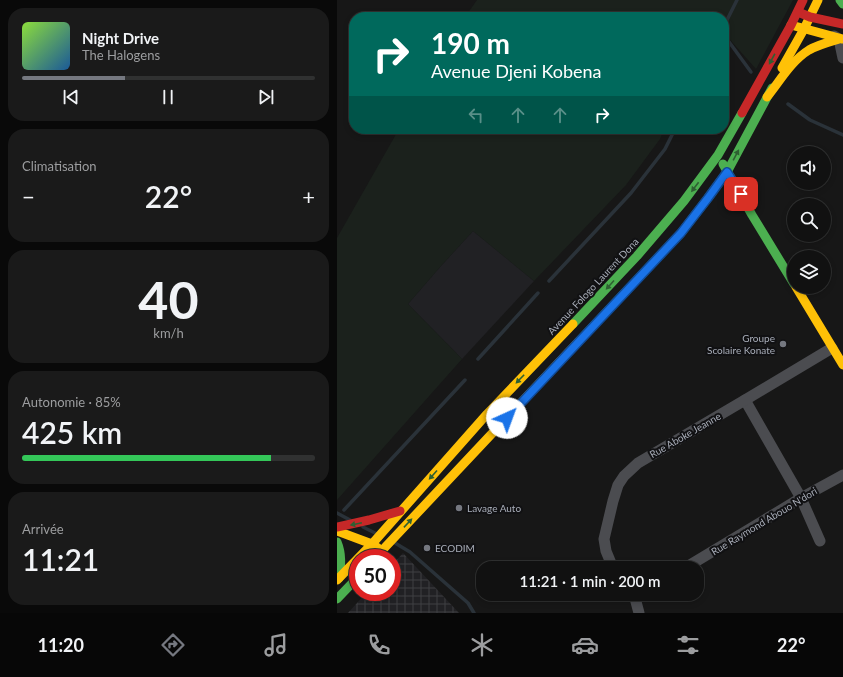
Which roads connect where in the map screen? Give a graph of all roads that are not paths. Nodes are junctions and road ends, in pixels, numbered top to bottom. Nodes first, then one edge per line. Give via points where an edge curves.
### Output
1 (803, 0) edge
2 (818, 0) edge
3 (840, 0) edge
4 (843, 4) edge
5 (797, 12) junction
6 (810, 17) junction
7 (843, 24) edge
8 (791, 25) junction
9 (804, 29) junction
10 (841, 39) edge
11 (843, 58) edge
12 (767, 97) junction
13 (718, 155) junction
14 (727, 172) junction
15 (787, 272) edge
16 (800, 294) edge
17 (832, 348) junction
18 (843, 365) edge
19 (745, 400) junction
20 (843, 475) edge
21 (801, 498) junction
22 (401, 511) junction
23 (337, 527) edge
24 (337, 531) edge
25 (820, 541) dead end
26 (337, 542) edge
27 (372, 544) junction
28 (375, 549) edge
29 (385, 549) edge
30 (610, 561) edge
31 (697, 561) edge
32 (338, 579) edge
33 (349, 586) edge
34 (337, 599) edge
35 (637, 601) edge
36 (639, 613) edge

1 - 5 main road, Avenue Fologo Laurent Dona
2 - 6 main road
3 - 4 main road
5 - 6 main road
5 - 8 main road, Avenue Fologo Laurent Dona
6 - 7 main road
6 - 9 main road
6 - 10 street
8 - 9 main road
8 -> 13 main road, Avenue Fologo Laurent Dona
9 - 10 main road
9 - 12 main road
10 - 11 street
10 - 12 main road via 817,46 801,56
14 -> 12 main road
13 - 14 main road
13 -> 22 main road, Avenue Fologo Laurent Dona via 684,201 637,256 487,414
14 - 15 main road
29 -> 14 main road via 681,233
16 - 17 main road
17 - 18 main road
17 - 19 street, Rue Aboke Jeanne
19 - 21 street
19 - 30 street, Rue Aboke Jeanne via 638,463 624,476 613,501 605,539
20 - 21 street, Rue Raymond Abouo N'dori
21 - 25 street
21 - 31 street, Rue Raymond Abouo N'dori
22 -> 23 main road
22 - 27 main road, Avenue Fologo Laurent Dona
24 - 27 main road
26 - 32 main road via 342,559
27 - 28 main road
27 - 32 main road, Avenue Fologo Laurent Dona
33 - 34 main road
35 - 36 street

